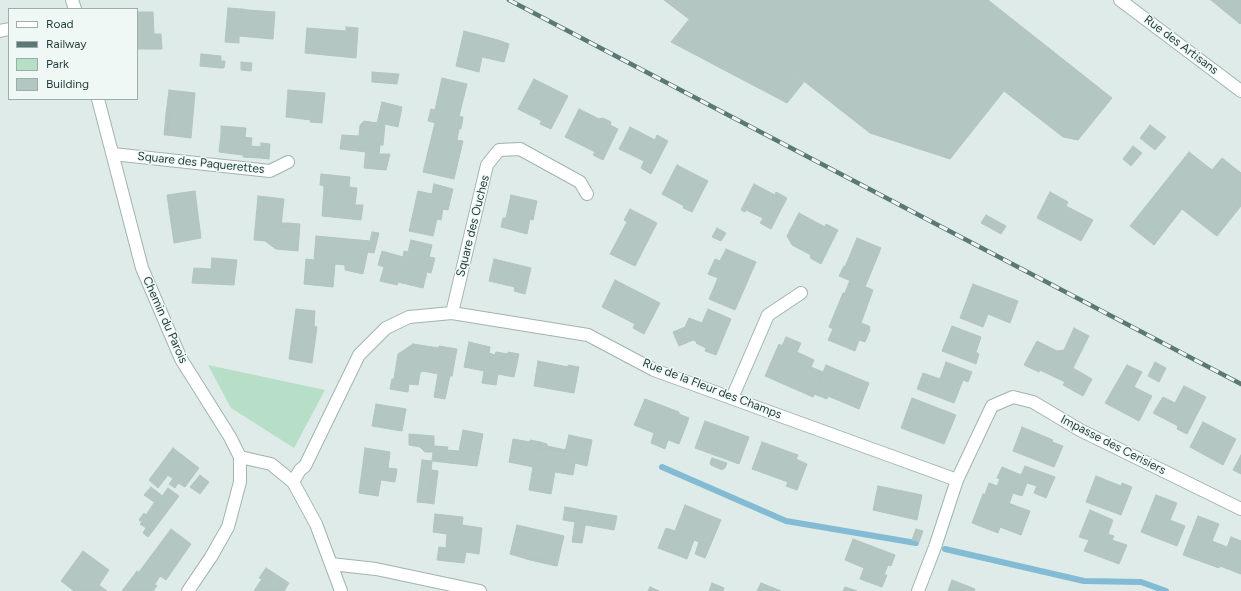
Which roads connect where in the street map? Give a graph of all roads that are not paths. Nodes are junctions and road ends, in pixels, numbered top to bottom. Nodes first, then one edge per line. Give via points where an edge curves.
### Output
1 (1120, 0) edge
2 (1241, 91) edge
3 (98, 100) edge
4 (112, 154) junction
5 (288, 162) dead end
6 (587, 194) dead end
7 (801, 293) dead end
8 (452, 313) junction
9 (732, 398) junction
10 (240, 457) junction
11 (957, 480) junction
12 (293, 482) junction
13 (1241, 508) edge
14 (331, 564) junction
15 (188, 591) edge
16 (341, 591) edge
17 (480, 591) edge
18 (918, 591) edge

1 - 2 street, Rue des Artisans
3 - 4 street, Chemin du Parois
4 - 5 street, Square des Paquerettes via 270,171
4 - 10 street, Chemin du Parois via 142,268 181,359
6 - 8 street, Square des Ouches via 580,182 520,150 499,150 488,166
7 - 9 street via 768,315
8 - 9 street, Rue de la Fleur des Champs via 588,335 654,370
8 - 12 street, Rue de la Fleur des Champs via 409,317 386,328 359,355 305,466
9 - 11 street, Rue de la Fleur des Champs
10 - 12 street via 272,464
10 - 15 street, Chemin du Parois via 240,482 228,527 212,557
11 - 13 street, Impasse des Cerisiers via 992,406 1013,398 1034,402 1080,430
11 - 18 street
12 - 14 street via 316,524
14 - 16 street
14 - 17 street via 376,569

